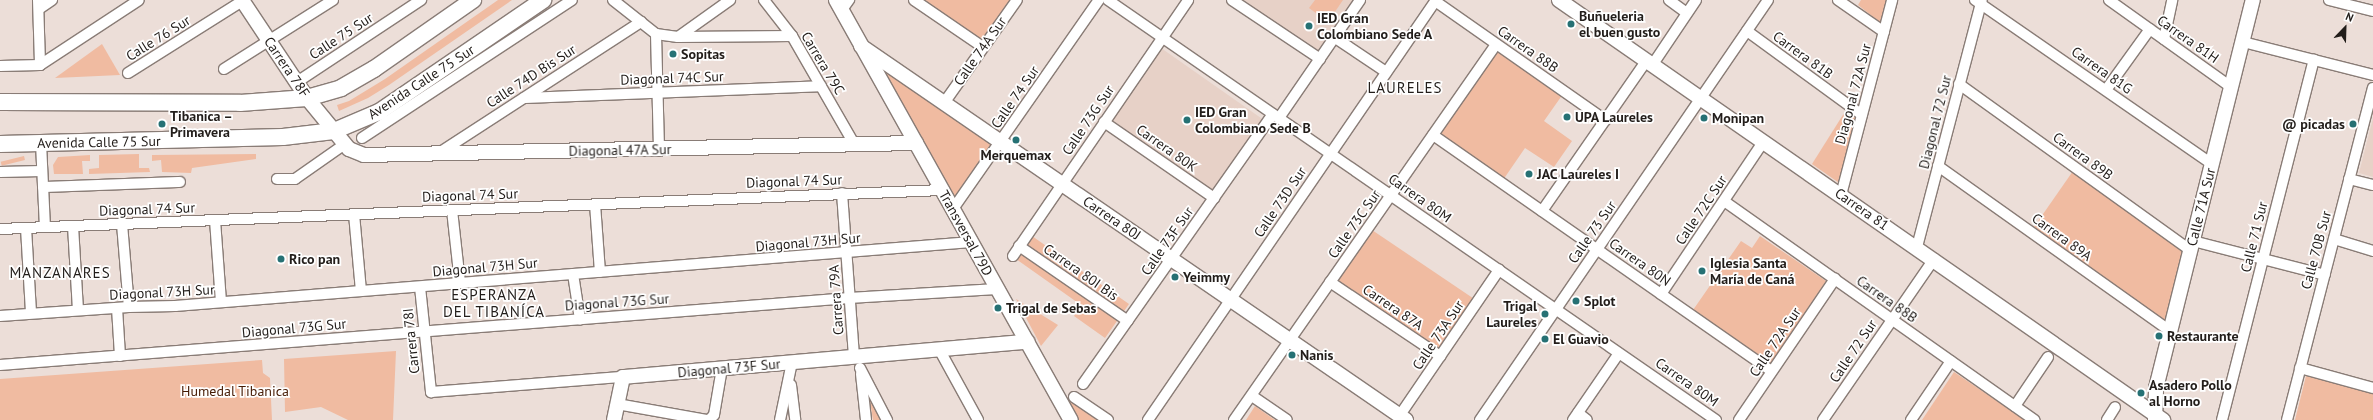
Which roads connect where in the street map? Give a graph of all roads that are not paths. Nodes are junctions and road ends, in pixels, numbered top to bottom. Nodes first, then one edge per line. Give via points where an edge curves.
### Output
1 (52, 0) edge
2 (139, 0) edge
3 (243, 0) edge
4 (333, 0) edge
5 (421, 0) edge
6 (473, 0) edge
7 (543, 0) edge
8 (572, 0) edge
9 (613, 0) edge
10 (730, 0) edge
11 (764, 0) edge
12 (914, 0) edge
13 (1017, 0) edge
14 (1099, 0) edge
15 (1108, 0) edge
16 (1188, 0) edge
17 (1232, 0) edge
18 (1360, 0) edge
19 (1559, 0) edge
20 (1669, 0) edge
21 (1696, 0) edge
22 (1768, 0) edge
23 (1838, 0) edge
24 (1892, 0) edge
25 (2109, 0) edge
26 (2172, 0) edge
27 (2253, 0) edge
28 (2329, 0) edge
29 (1435, 1) edge
30 (1979, 1) edge
31 (38, 4) edge
32 (842, 4) edge
33 (2373, 11) edge
34 (1687, 13) junction
35 (641, 22) junction
36 (2150, 29) junction
37 (1747, 31) junction
38 (1884, 32) junction
39 (656, 34) junction
40 (792, 36) junction
41 (678, 37) junction
42 (1334, 37) junction
43 (1162, 38) junction
44 (2164, 39) junction
45 (269, 40) junction
46 (2243, 42) junction
47 (1496, 44) junction
48 (862, 46) junction
49 (983, 47) junction
50 (1320, 59) junction
51 (2314, 60) junction
52 (1650, 62) junction
53 (40, 65) junction
54 (0, 66) edge
55 (224, 69) dead end
56 (1386, 72) junction
57 (128, 73) dead end
58 (2373, 75) edge
59 (296, 82) junction
60 (1959, 84) junction
61 (821, 86) junction
62 (2231, 87) junction
63 (2373, 88) edge
64 (2106, 90) junction
65 (658, 93) junction
66 (307, 98) junction
67 (524, 98) junction
68 (1701, 98) junction
69 (0, 102) edge
70 (944, 103) junction
71 (1862, 115) junction
72 (1276, 116) junction
73 (1605, 120) junction
74 (1104, 122) junction
75 (334, 131) junction
76 (1433, 135) junction
77 (362, 138) dead end
78 (1764, 141) junction
79 (1001, 142) junction
80 (916, 143) junction
81 (0, 144) edge
82 (41, 144) junction
83 (345, 144) junction
84 (854, 144) junction
85 (660, 149) junction
86 (438, 154) junction
87 (1330, 154) junction
88 (2212, 164) junction
89 (1938, 166) junction
90 (42, 171) junction
91 (0, 172) edge
92 (277, 179) dead end
93 (2349, 179) junction
94 (180, 182) dead end
95 (1062, 184) junction
96 (2373, 185) edge
97 (43, 187) junction
98 (942, 190) junction
99 (842, 193) junction
100 (1391, 195) junction
101 (1841, 195) junction
102 (1214, 198) junction
103 (1724, 201) junction
104 (595, 204) junction
105 (953, 209) junction
106 (452, 210) junction
107 (1542, 211) junction
108 (354, 214) junction
109 (214, 220) junction
110 (122, 224) junction
111 (73, 226) junction
112 (45, 227) junction
113 (26, 228) junction
114 (0, 229) edge
115 (2334, 239) junction
116 (971, 242) junction
117 (1019, 246) junction
118 (2191, 246) junction
119 (1917, 247) junction
120 (1597, 249) junction
121 (2373, 251) edge
122 (846, 253) junction
123 (1013, 256) dead end
124 (1171, 259) junction
125 (1934, 259) junction
126 (2263, 259) junction
127 (1499, 270) junction
128 (600, 272) junction
129 (573, 274) junction
130 (2325, 275) junction
131 (1835, 279) junction
132 (1330, 282) junction
133 (460, 284) junction
134 (420, 287) junction
135 (997, 288) junction
136 (361, 291) junction
137 (1661, 294) junction
138 (850, 298) junction
139 (1231, 300) junction
140 (221, 302) junction
141 (128, 307) junction
142 (117, 308) junction
143 (1556, 309) junction
144 (78, 310) junction
145 (32, 313) junction
146 (0, 316) edge
147 (580, 319) junction
148 (1892, 320) junction
149 (1128, 321) junction
150 (424, 331) junction
151 (2170, 331) junction
152 (1290, 340) junction
153 (1027, 342) junction
154 (939, 349) junction
155 (1619, 353) junction
156 (120, 356) junction
157 (1440, 356) junction
158 (854, 357) junction
159 (2048, 357) dead end
160 (1951, 361) junction
161 (792, 362) junction
162 (0, 365) edge
163 (722, 368) junction
164 (2300, 368) junction
165 (1772, 371) junction
166 (623, 377) junction
167 (790, 377) junction
168 (1083, 384) dead end
169 (2373, 388) edge
170 (431, 392) joint
171 (1074, 396) dead end
172 (1252, 396) junction
173 (617, 404) junction
174 (2014, 406) junction
175 (2115, 408) dead end
176 (1575, 417) edge
177 (1403, 418) edge
178 (2157, 418) edge
179 (709, 419) edge
180 (614, 420) edge
181 (780, 420) edge
182 (794, 420) edge
183 (866, 420) edge
184 (887, 420) edge
185 (978, 420) edge
186 (1071, 420) edge
187 (1108, 420) edge
188 (1148, 420) edge
189 (1234, 420) edge
190 (1287, 420) edge
191 (1480, 420) edge
192 (1587, 420) edge
193 (1716, 420) edge
194 (1739, 420) edge
195 (1823, 420) edge
196 (1911, 420) edge
197 (2034, 420) edge
198 (2106, 420) edge
199 (2222, 420) edge
200 (2287, 420) edge

1 - 31 street
2 - 53 street
3 - 45 street, Carrera 78F
3 - 57 street, Calle 76 Sur
4 - 45 street
5 - 59 street, Calle 75 Sur
6 - 66 main road via 374,70 340,88
7 - 75 main road, Avenida Calle 75 Sur via 379,112
8 - 77 street
9 - 35 street
10 - 41 street
11 - 40 street, Carrera 79C
12 - 49 street
13 - 49 street, Calle 74A Sur
14 - 79 street, Calle 74 Sur
15 - 43 street, Carrera 80M
16 - 43 street, Calle 73G Sur
17 - 50 street
18 - 42 street, Calle 73F Sur
19 - 52 street, Carrera 81
20 - 34 street
21 - 34 street
22 - 37 street, Calle 73 Sur
23 - 38 street
24 - 38 street, Diagonal 72A Sur
25 - 36 street, Carrera 81H
26 - 44 street
27 - 46 street, Calle 71A Sur
28 - 33 street
29 - 47 street, Carrera 88B
29 - 56 street, Calle 73D Sur
30 - 60 street, Diagonal 72 Sur
30 - 64 street, Carrera 81G
31 - 53 street
32 - 48 street, Carrera 80J
34 - 52 street
35 - 39 street
35 - 67 street, Calle 74D Bis Sur
36 - 44 street, Carrera 81H
36 - 64 street
37 - 68 street, Calle 73 Sur
37 - 71 street, Carrera 81B
38 - 71 street, Diagonal 72A Sur
39 - 41 street
39 - 65 street
40 - 41 street
40 - 61 street, Carrera 79C
42 - 50 street, Calle 73F Sur
42 - 56 street
43 - 72 street, Carrera 80M
43 - 74 street, Calle 73G Sur
44 - 62 street, Carrera 81H
45 - 55 street
45 - 59 street, Carrera 78F
46 - 51 street
46 - 62 street, Calle 71A Sur
47 - 73 street, Carrera 88B
47 - 76 street, Calle 73C Sur
48 - 70 street, Carrera 80J
48 - 80 street, Transversal 79D
49 - 70 street, Calle 74A Sur
50 - 72 street, Calle 73F Sur
51 - 58 street
51 - 126 street, Calle 71 Sur
52 - 68 street, Carrera 81
52 - 73 street
53 - 54 street
56 - 87 street, Calle 73D Sur
59 - 66 street, Carrera 78F
60 - 89 street, Diagonal 72 Sur
60 - 118 street, Carrera 89B
61 - 65 street, Diagonal 74C Sur
61 - 84 street, Carrera 79C
62 - 88 street, Calle 71A Sur
63 - 93 street, Calle 70B Sur
64 - 88 street, Carrera 81G
65 - 67 street, Diagonal 74C Sur
65 - 85 street
66 - 69 main road via 240,103
66 - 75 street, Carrera 78F
67 - 86 street, Calle 74D Bis Sur
68 - 78 street, Carrera 81
68 - 120 street, Calle 73 Sur
70 - 79 street, Carrera 80J
71 - 101 street, Diagonal 72A Sur
72 - 87 street, Carrera 80M
72 - 102 street, Calle 73F Sur
73 - 107 street
74 - 95 street, Calle 73G Sur
74 - 102 street, Carrera 80K
75 - 82 main road, Avenida Calle 75 Sur via 283,137
75 - 83 street, Diagonal 47A Sur
76 - 100 street, Calle 73C Sur
76 - 107 street, Carrera 80N
78 - 101 street, Carrera 81
78 - 103 street, Calle 72C Sur
79 - 95 street, Carrera 80J
79 - 105 street, Calle 74 Sur
80 - 84 street, Diagonal 47A Sur
80 - 98 street, Transversal 79D
81 - 82 main road, Avenida Calle 75 Sur
82 - 90 street
83 - 86 street, Diagonal 47A Sur via 353,152 369,156
83 - 92 street via 295,178
84 - 85 street, Diagonal 47A Sur
85 - 86 street, Diagonal 47A Sur
87 - 100 street, Carrera 80M
87 - 139 street, Calle 73D Sur
88 - 118 street, Calle 71A Sur
89 - 119 street, Diagonal 72 Sur
89 - 151 street, Carrera 89A
90 - 91 street
90 - 97 street
93 - 96 street
93 - 115 street, Calle 70B Sur
94 - 97 street
95 - 117 street, Calle 73G Sur
95 - 124 street, Carrera 80J
97 - 112 street
98 - 99 street, Diagonal 74 Sur
98 - 105 street, Transversal 79D
99 - 104 street, Diagonal 74 Sur
99 - 122 street, Carrera 79A
100 - 127 street, Carrera 80M
100 - 132 street, Calle 73C Sur
101 - 119 street, Carrera 81
102 - 124 street, Calle 73F Sur
103 - 131 street, Carrera 88B
103 - 137 street, Calle 72C Sur
104 - 106 street, Diagonal 74 Sur
104 - 128 street
105 - 116 street, Transversal 79D
106 - 108 street, Diagonal 74 Sur
106 - 133 street
107 - 120 street, Carrera 80N
108 - 109 street, Diagonal 74 Sur
108 - 136 street
109 - 110 street, Diagonal 74 Sur
109 - 140 street
110 - 111 street, Diagonal 74 Sur
110 - 141 street
111 - 112 street, Diagonal 74 Sur
111 - 144 street
112 - 113 street, Diagonal 74 Sur
113 - 114 street, Diagonal 74 Sur
113 - 145 street
115 - 121 street
115 - 130 street, Calle 70B Sur
116 - 122 street, Diagonal 73H Sur
116 - 135 street, Transversal 79D
117 - 123 street, Calle 73G Sur
117 - 149 street, Carrera 80I Bis
118 - 126 street
118 - 151 street, Calle 71A Sur
119 - 125 street, Carrera 81
120 - 137 street, Carrera 80N
120 - 143 street, Calle 73 Sur
122 - 128 street, Diagonal 73H Sur
122 - 138 street, Carrera 79A
124 - 139 street, Carrera 80J
124 - 149 street, Calle 73F Sur
125 - 148 street, Calle 72 Sur
125 - 178 street, Carrera 81
126 - 130 street
126 - 199 street, Calle 71 Sur
127 - 143 street, Carrera 80M
127 - 157 street, Calle 73A Sur
128 - 129 street, Diagonal 73H Sur
129 - 133 street, Diagonal 73H Sur
129 - 147 street
130 - 164 street, Calle 70B Sur
131 - 148 street, Carrera 88B
131 - 165 street, Calle 72A Sur
132 - 152 street, Calle 73C Sur
132 - 157 street, Carrera 87A
133 - 134 street, Diagonal 73H Sur
134 - 136 street, Diagonal 73H Sur
134 - 150 street, Carrera 78I
135 - 138 street, Diagonal 73G Sur
135 - 153 street, Transversal 79D
136 - 140 street, Diagonal 73H Sur
137 - 165 street, Carrera 80N
138 - 147 street, Diagonal 73G Sur
138 - 158 street, Carrera 79A
139 - 152 street, Carrera 80J
139 - 188 street, Calle 73D Sur
140 - 141 street, Diagonal 73H Sur
141 - 142 street, Diagonal 73H Sur
142 - 144 street, Diagonal 73H Sur
142 - 156 street
143 - 155 street, Carrera 80M
143 - 191 street, Calle 73 Sur
144 - 145 street, Diagonal 73H Sur
145 - 146 street, Diagonal 73H Sur
147 - 150 street, Diagonal 73G Sur
148 - 160 street, Carrera 88B
148 - 195 street, Calle 72 Sur
149 - 168 street, Calle 73F Sur
150 - 156 street, Diagonal 73G Sur
150 - 170 street, Carrera 78I
151 - 178 street, Calle 71A Sur via 2156,388
152 - 172 street, Calle 73C Sur
152 - 177 street, Carrera 80J
153 - 154 street, Diagonal 73F Sur
153 - 186 street, Transversal 79D
154 - 158 street, Diagonal 73F Sur
154 - 185 street
155 - 176 street
155 - 193 street, Carrera 80M
156 - 162 street, Diagonal 73G Sur
157 - 177 street, Calle 73A Sur
158 - 161 street, Diagonal 73F Sur
159 - 174 street
160 - 174 street, Carrera 88B
160 - 196 street
161 - 163 street, Diagonal 73F Sur
161 - 167 street
163 - 166 street, Diagonal 73F Sur
163 - 179 street
164 - 169 street
164 - 200 street, Calle 70B Sur
165 - 194 street, Calle 72A Sur
166 - 170 street, Diagonal 73F Sur
166 - 173 street
167 - 181 street
167 - 182 street
171 - 187 street
172 - 189 street, Calle 73C Sur
172 - 190 street
173 - 179 street
173 - 180 street
174 - 197 street, Carrera 88B
175 - 198 street
176 - 192 street
183 - 184 street via 860,368

